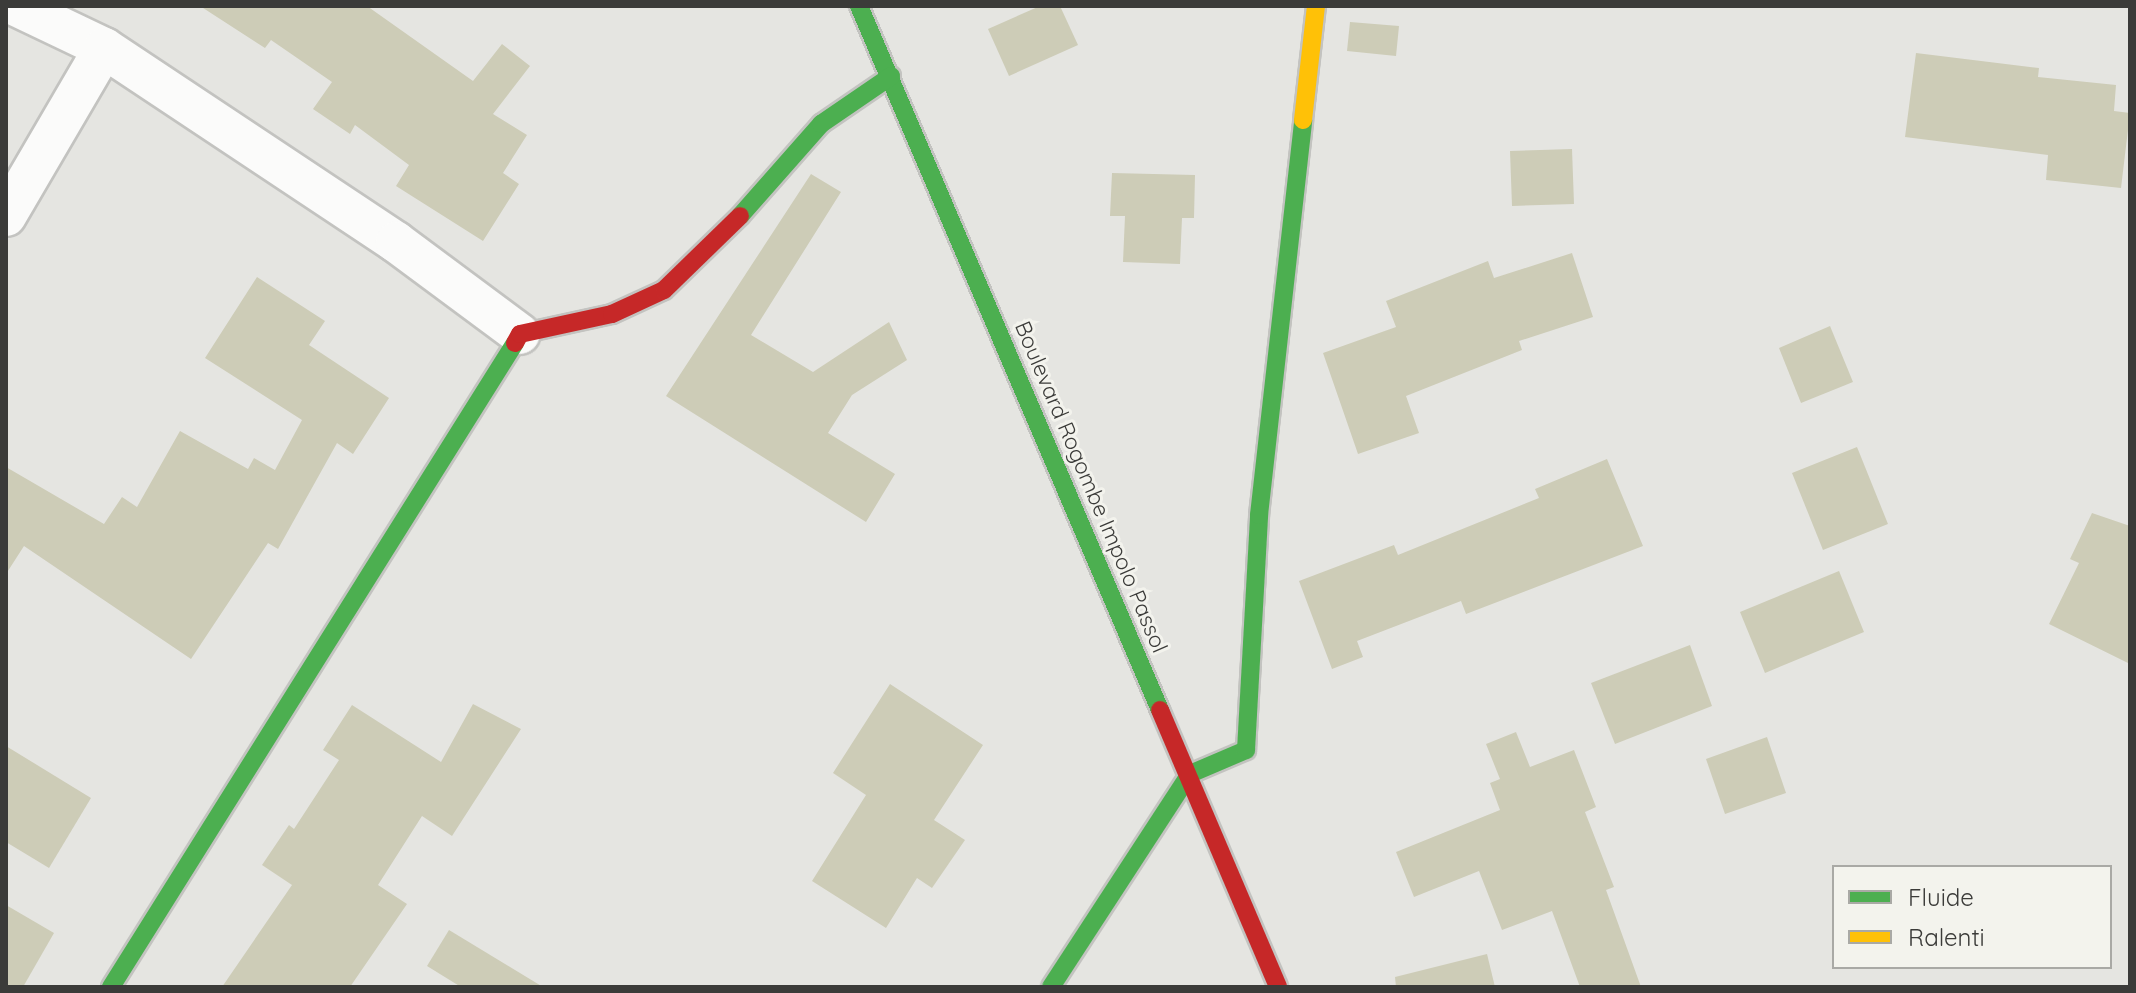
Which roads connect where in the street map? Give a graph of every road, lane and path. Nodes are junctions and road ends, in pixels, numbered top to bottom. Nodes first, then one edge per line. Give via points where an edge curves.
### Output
1 (16, 6) edge
2 (834, 6) edge
3 (1316, 6) edge
4 (864, 19) edge
5 (104, 48) junction
6 (891, 76) junction
7 (6, 216) edge
8 (520, 334) junction
9 (1190, 774) junction
10 (111, 987) edge
11 (1051, 987) edge
12 (1278, 987) edge

1 - 5 street
2 - 4 street
3 - 9 street via 1259,515 1246,750
4 - 6 street, Boulevard Rogombe Impolo Passol
5 - 7 street
5 - 8 street via 396,242
6 - 8 street via 821,124 708,252 664,290 612,314
6 - 9 street, Boulevard Rogombe Impolo Passol
8 - 10 street
9 - 11 street
9 - 12 street, Boulevard Rogombe Impolo Passol

